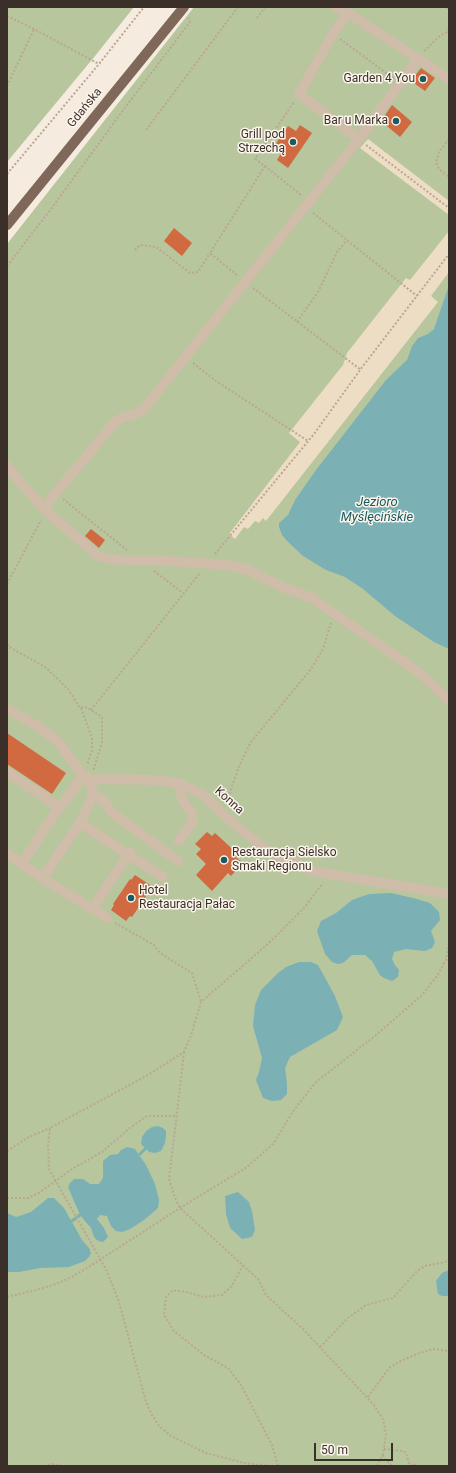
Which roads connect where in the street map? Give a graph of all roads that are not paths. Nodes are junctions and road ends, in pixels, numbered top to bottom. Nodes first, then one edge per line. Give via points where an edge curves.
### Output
1 (335, 7) edge
2 (186, 11) edge
3 (348, 13) junction
4 (418, 59) junction
5 (449, 79) edge
6 (359, 139) junction
7 (7, 225) edge
8 (7, 465) edge
9 (46, 511) junction
10 (449, 701) edge
11 (7, 709) edge
12 (7, 772) edge
13 (86, 777) junction
14 (178, 783) junction
15 (93, 794) junction
16 (59, 807) junction
17 (80, 823) junction
18 (179, 841) dead end
19 (129, 853) junction
20 (7, 854) edge
21 (178, 861) dead end
22 (22, 864) junction
23 (162, 877) dead end
24 (42, 879) junction
25 (449, 894) edge
26 (92, 909) junction
27 (107, 918) road end

1 - 3 street
2 - 7 main road, Gdańska
3 - 4 street
3 - 6 street via 332,34 299,94
4 - 5 street
4 - 6 street
6 - 9 street via 144,409 115,422 49,501
8 - 9 street
9 - 10 street via 97,555 108,559 238,566 312,598 400,658
11 - 13 street via 59,742
12 - 16 street
13 - 14 street, Konna
13 - 15 street
13 - 16 street
14 - 18 street via 182,798 194,821
14 - 25 street, Konna via 204,795 264,849 312,871
15 - 17 street
15 - 21 street via 140,835
16 - 22 street
17 - 19 street
17 - 24 street
19 - 23 street
19 - 26 street
20 - 22 street
22 - 24 street
24 - 26 street
26 - 27 street

